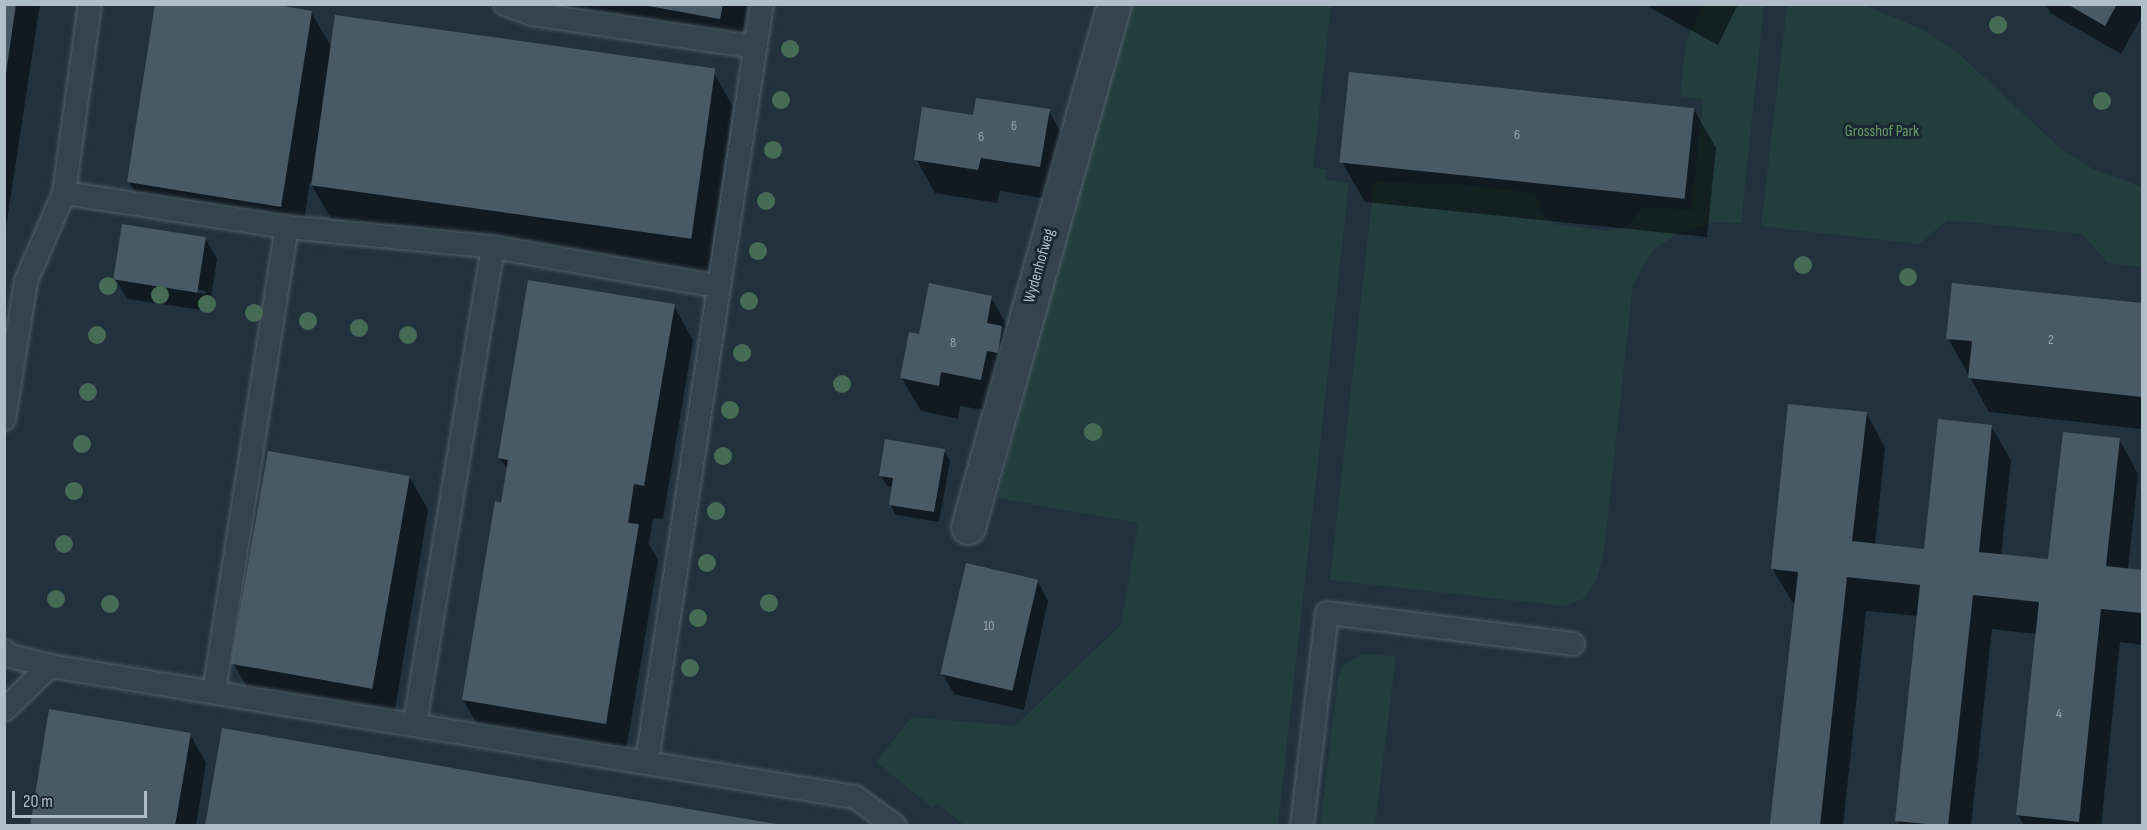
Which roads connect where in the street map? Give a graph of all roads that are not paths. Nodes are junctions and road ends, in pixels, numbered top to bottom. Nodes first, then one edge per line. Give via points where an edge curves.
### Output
1 (90, 4) edge
2 (505, 4) edge
3 (762, 4) edge
4 (1114, 4) edge
5 (532, 9) edge
6 (755, 47) junction
7 (64, 193) junction
8 (286, 227) junction
9 (493, 247) junction
10 (716, 286) junction
11 (4, 419) edge
12 (968, 527) dead end
13 (1573, 644) dead end
14 (4, 651) edge
15 (50, 666) junction
16 (213, 692) junction
17 (4, 710) edge
18 (415, 723) junction
19 (646, 761) junction
20 (895, 825) edge
21 (1302, 825) edge

1 - 7 lane
2 - 5 lane
3 - 6 lane
4 - 12 street, Wydenhofweg
5 - 6 lane
6 - 10 lane
7 - 8 lane
7 - 11 lane via 26,281
8 - 9 lane
8 - 16 lane
9 - 10 lane
9 - 18 lane
10 - 19 lane
13 - 21 lane via 1327,614
14 - 15 lane
15 - 16 lane
15 - 17 lane
16 - 18 lane
18 - 19 lane
19 - 20 lane via 855,797

